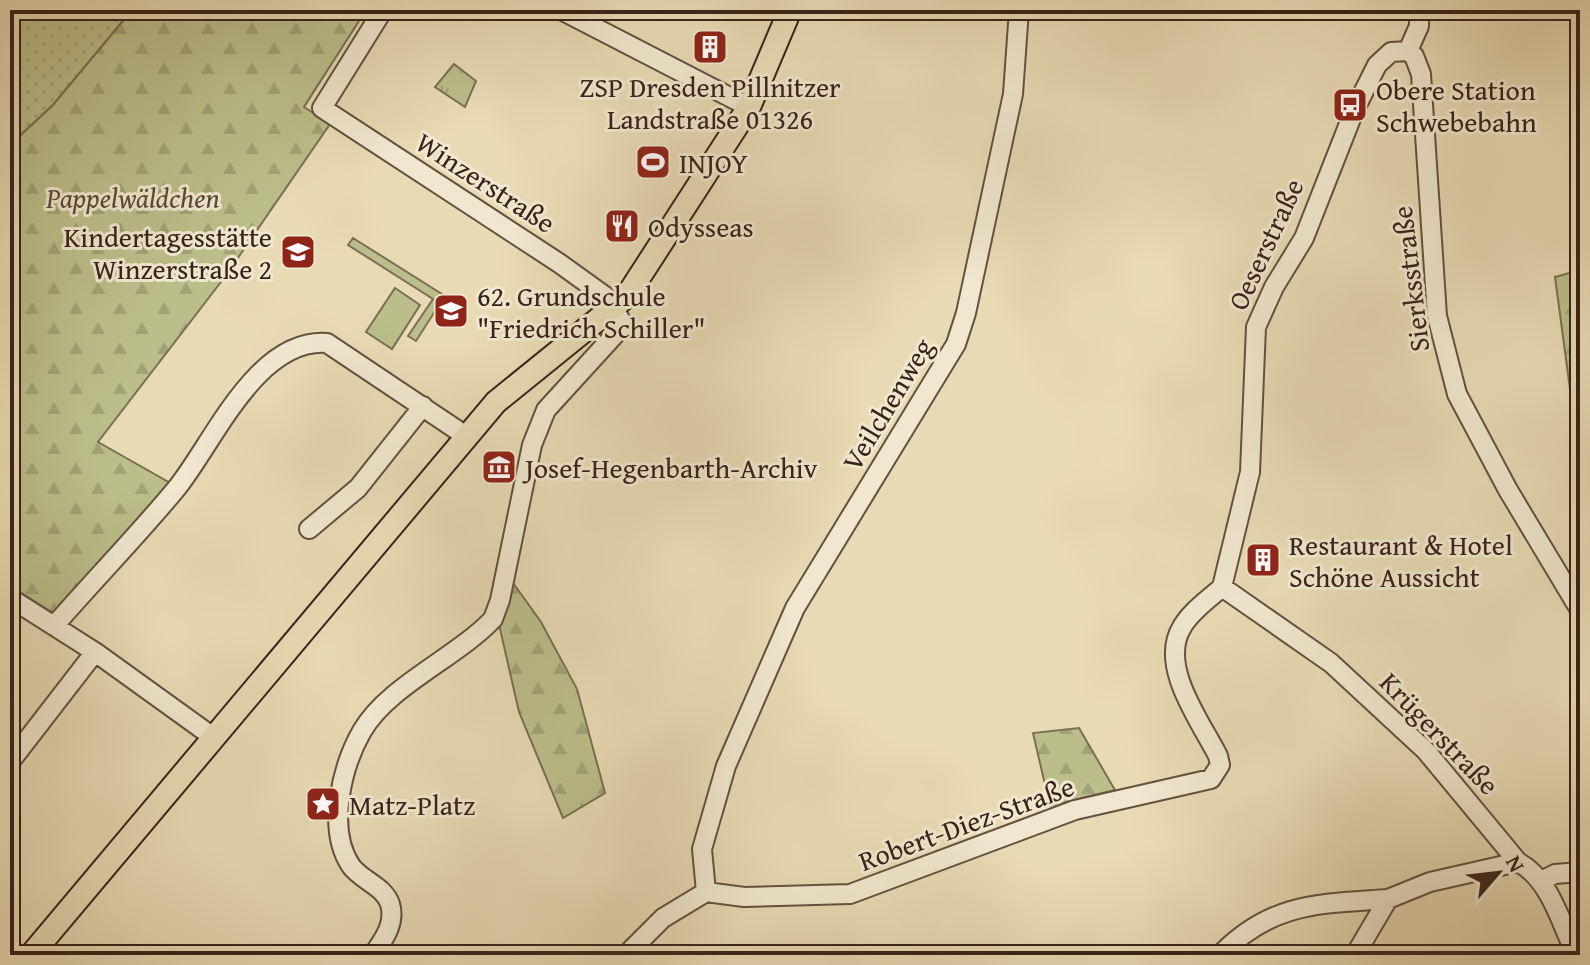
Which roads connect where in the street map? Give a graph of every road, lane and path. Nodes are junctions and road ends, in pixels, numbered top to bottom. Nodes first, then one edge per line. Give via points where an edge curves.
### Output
1 (383, 10) edge
2 (561, 10) edge
3 (790, 10) edge
4 (1019, 10) edge
5 (1419, 10) edge
6 (1408, 51) junction
7 (749, 107) junction
8 (615, 308) junction
9 (423, 406) junction
10 (466, 436) junction
11 (309, 529) dead end
12 (1222, 587) junction
13 (10, 598) edge
14 (1580, 610) edge
15 (54, 626) junction
16 (95, 652) junction
17 (213, 737) junction
18 (10, 762) edge
19 (1518, 862) junction
20 (1580, 872) edge
21 (1541, 881) junction
22 (706, 892) junction
23 (1388, 899) junction
24 (1359, 952) edge
25 (31, 955) edge
26 (373, 955) edge
27 (626, 955) edge
28 (1220, 955) edge
29 (1576, 955) edge

1 - 8 street, Winzerstraße via 322,108 559,263
2 - 7 street
3 - 7 main road
4 - 22 street, Veilchenweg via 1013,94 966,313 951,358 795,608 726,766 702,849
5 - 6 street via 1419,26
6 - 12 street, Oeserstraße via 1391,52 1377,65 1304,238 1256,327 1250,472
6 - 14 street, Sierksstraße via 1421,74 1437,316 1457,394
7 - 8 main road via 670,235
8 - 10 main road via 496,402
8 - 26 street via 619,330 558,394 537,432 493,619 382,708 354,749 340,795 343,850 358,873 383,893 391,911 389,929
9 - 10 street
9 - 11 street via 358,488
9 - 15 street via 327,343 304,343 287,353 241,394 177,488
10 - 17 main road
12 - 19 street, Krügerstraße via 1323,657 1417,742
12 - 22 street, Robert-Diez-Straße via 1183,625 1175,646 1183,687 1218,756 1219,769 1211,779 1075,810 850,894 744,897
13 - 15 street
15 - 16 street
16 - 17 street
16 - 18 street
17 - 25 main road
19 - 21 street, Krügerstraße
19 - 23 street via 1430,882
20 - 21 street
21 - 29 street, Krügerstraße
22 - 27 street via 663,918
23 - 24 street
23 - 28 street via 1298,906 1261,921

